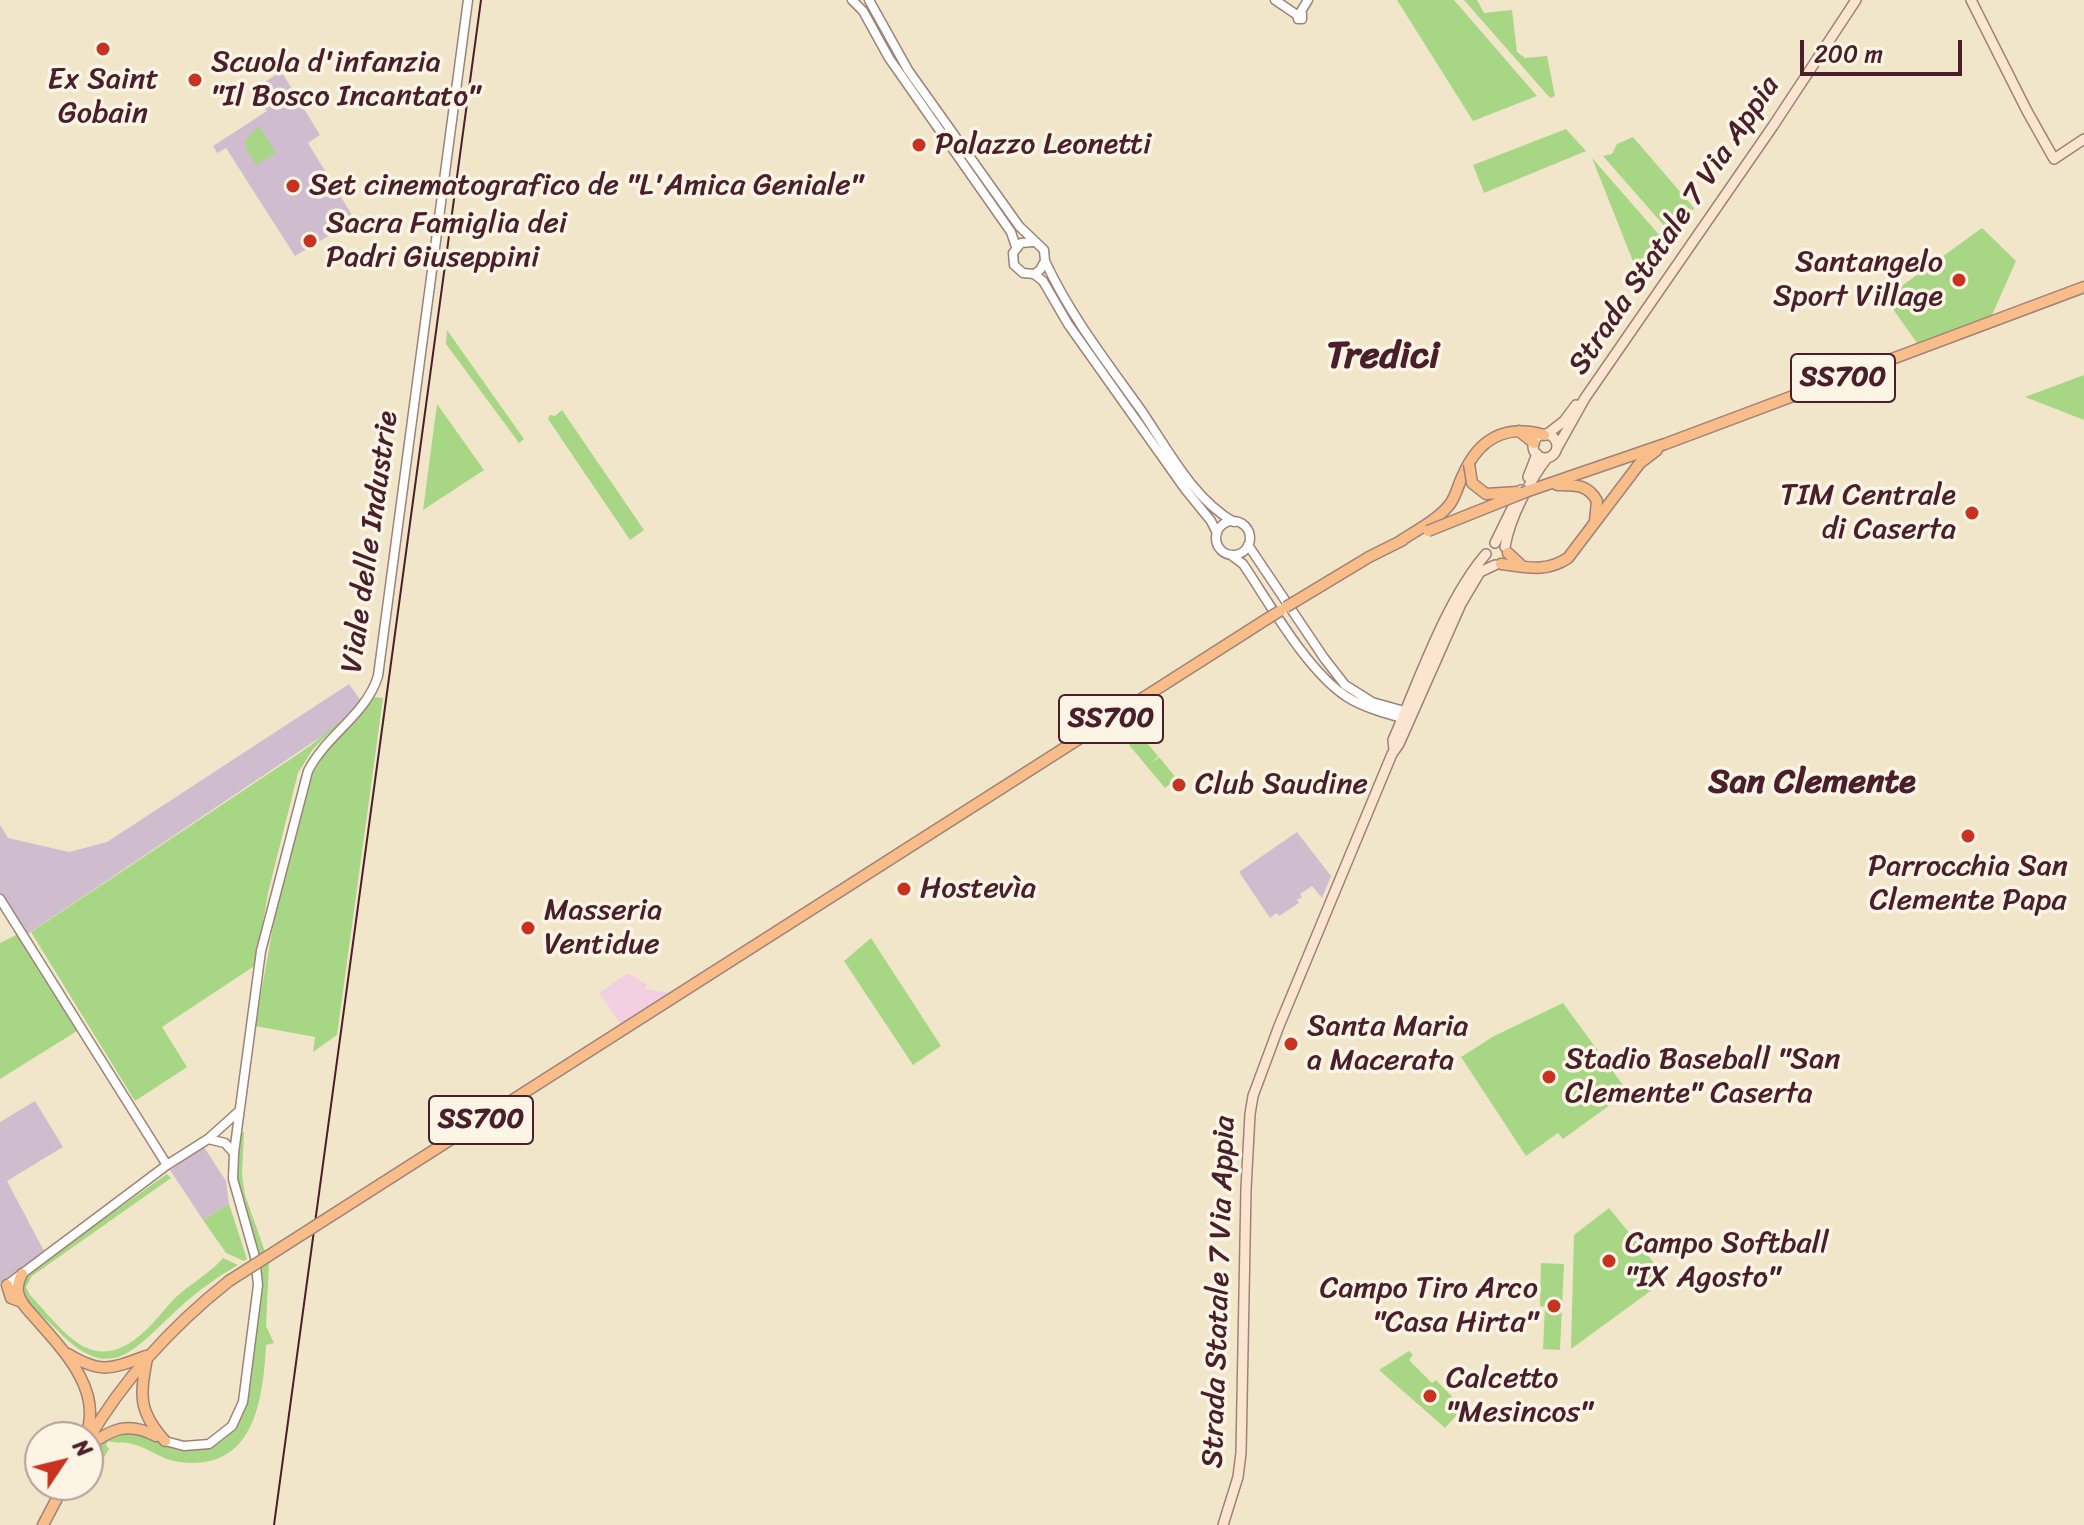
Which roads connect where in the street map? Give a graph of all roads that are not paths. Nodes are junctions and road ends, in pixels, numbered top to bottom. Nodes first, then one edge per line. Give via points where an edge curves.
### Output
1 (468, 0) edge
2 (852, 0) edge
3 (869, 0) edge
4 (1275, 0) edge
5 (1308, 0) edge
6 (1856, 0) edge
7 (1971, 0) edge
8 (2084, 139) edge
9 (1033, 242) junction
10 (1016, 247) junction
11 (1045, 261) junction
12 (1034, 274) junction
13 (2084, 287) edge
14 (1585, 398) junction
15 (1518, 430) junction
16 (1545, 435) junction
17 (1665, 444) junction
18 (1557, 448) junction
19 (1535, 449) junction
20 (1547, 458) junction
21 (1469, 464) junction
22 (1546, 485) junction
23 (1528, 491) junction
24 (1234, 522) junction
25 (1426, 527) junction
26 (1594, 527) junction
27 (1217, 533) junction
28 (1248, 545) junction
29 (1503, 548) junction
30 (1486, 554) junction
31 (1231, 555) junction
32 (1498, 564) junction
33 (1531, 569) junction
34 (1408, 716) junction
35 (0, 899) edge
36 (239, 1111) junction
37 (218, 1130) junction
38 (236, 1137) junction
39 (208, 1139) junction
40 (225, 1143) junction
41 (234, 1153) junction
42 (167, 1165) junction
43 (22, 1274) junction
44 (7, 1285) joint
45 (22, 1302) junction
46 (65, 1353) junction
47 (148, 1355) junction
48 (90, 1421) edge
49 (98, 1421) edge
50 (104, 1435) edge
51 (165, 1441) junction
52 (56, 1501) edge
53 (43, 1525) edge
54 (1223, 1525) edge

1 - 36 street, Viale delle Industrie via 378,676 369,698 321,748 303,783 261,951
2 - 10 street via 1011,232
3 - 9 street via 908,70
4 - 5 street via 1298,14
6 - 14 main road, Strada Statale 7 Via Appia
7 - 8 main road via 2054,159
9 - 10 street
9 - 11 street via 1044,250
10 - 12 street via 1015,268
11 - 12 street
11 - 24 street via 1076,319 1191,481
12 - 27 street
13 - 17 highway, SS700
14 - 16 main road, Strada Statale 7 Via Appia
14 - 18 main road, Strada Statale 7 Via Appia
15 - 16 highway
15 - 19 highway
15 - 21 highway, SS700 via 1490,439
16 - 18 main road
16 - 19 main road, Strada Statale 7 Via Appia
17 - 22 highway, SS700
17 - 26 highway via 1640,463
18 - 20 main road, Strada Statale 7 Via Appia
19 - 20 main road
19 - 29 main road, Strada Statale 7 Via Appia
20 - 29 main road, Strada Statale 7 Via Appia
21 - 23 highway, SS700, bridge via 1472,483 1486,494
21 - 25 highway, SS700 via 1450,504
22 - 23 highway, SS700
22 - 26 highway, SS700 via 1588,489 1598,508
23 - 25 highway, SS700, bridge
24 - 27 street
24 - 28 street via 1246,528
25 - 47 highway, SS700, bridge via 1283,609 229,1281 178,1322
26 - 33 highway via 1568,558 1553,568
27 - 31 street via 1220,548
28 - 31 street
28 - 34 street via 1339,679 1372,702
29 - 30 main road, Strada Statale 7 Via Appia via 1489,547
29 - 32 main road, Strada Statale 7 Via Appia via 1506,561
29 - 33 highway
30 - 32 main road
30 - 34 main road, Strada Statale 7 Via Appia via 1452,605
31 - 34 street via 1334,686 1359,704
32 - 33 highway
32 - 34 main road, Strada Statale 7 Via Appia via 1480,572 1461,604
34 - 54 main road, Strada Statale 7 Via Appia via 1253,1096 1241,1453
35 - 42 street
36 - 37 street
36 - 38 street, Viale delle Industrie
37 - 38 street
37 - 39 street
38 - 40 street
38 - 41 street, Viale delle Industrie
39 - 40 street
39 - 42 street
40 - 41 street
41 - 51 street, Viale delle Industrie via 233,1179 258,1285 243,1402 232,1426 209,1444
42 - 43 street
43 - 44 street
43 - 45 highway via 17,1290
44 - 45 highway via 11,1298
45 - 46 highway
46 - 47 highway via 103,1369
46 - 48 highway via 88,1393
47 - 49 highway, SS700
47 - 51 highway via 142,1402 152,1427
50 - 51 highway via 136,1427
52 - 53 highway

